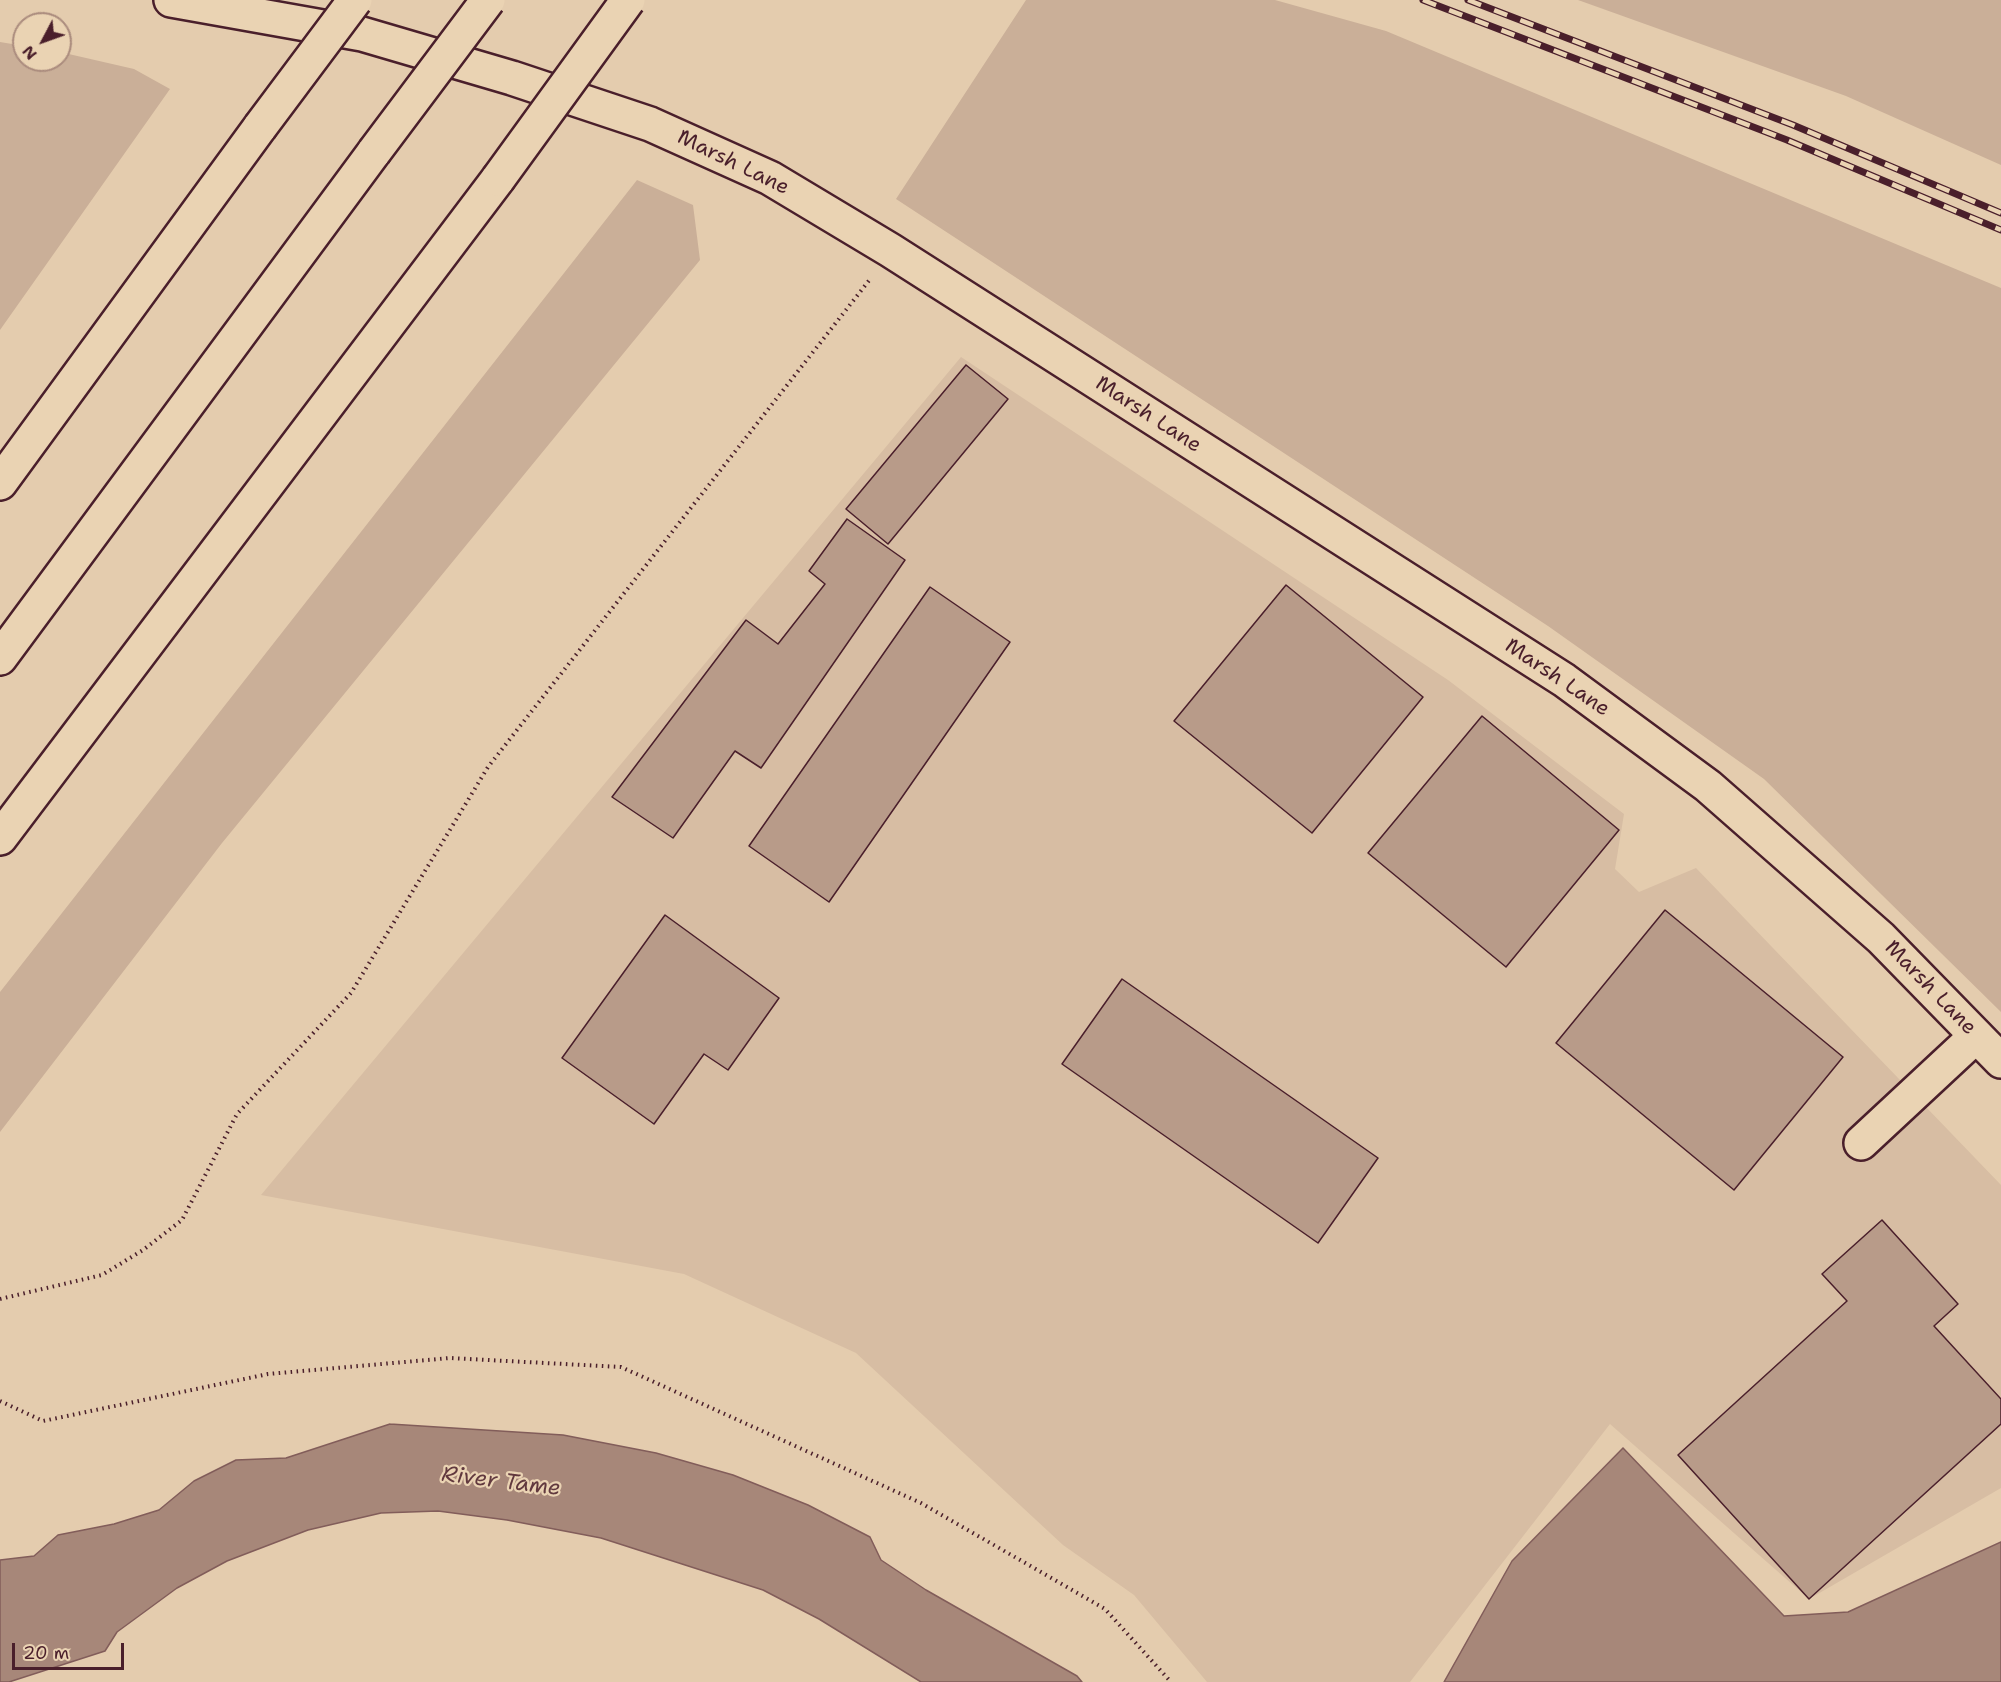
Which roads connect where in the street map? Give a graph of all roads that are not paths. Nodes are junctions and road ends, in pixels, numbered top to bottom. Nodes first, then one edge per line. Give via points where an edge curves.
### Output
1 (171, 0) edge
2 (355, 0) edge
3 (488, 0) edge
4 (628, 0) edge
5 (0, 483) edge
6 (0, 658) edge
7 (0, 838) edge
8 (1976, 1036) junction
9 (2001, 1061) edge
10 (1861, 1143) dead end

1 - 8 main road, Marsh Lane via 362,34 512,78 650,124 771,178 1574,687 1708,786 1881,938
2 - 5 main road, bridge
3 - 6 main road, bridge
4 - 7 main road, bridge via 498,179
8 - 9 main road, Marsh Lane
8 - 10 main road

